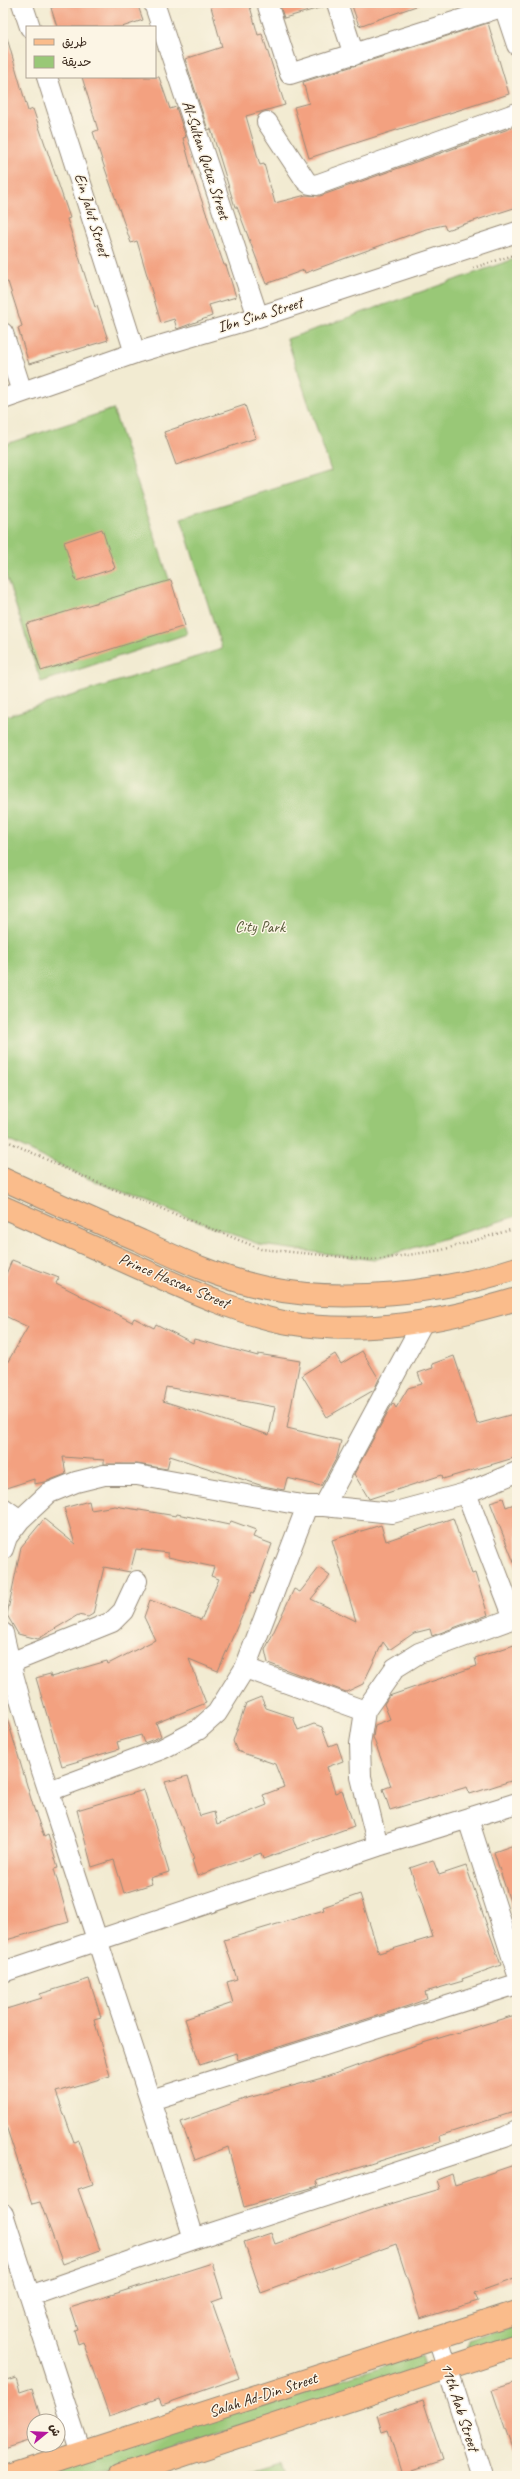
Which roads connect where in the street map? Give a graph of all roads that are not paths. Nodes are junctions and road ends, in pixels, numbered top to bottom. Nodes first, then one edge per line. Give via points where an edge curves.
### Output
1 (22, 3) edge
2 (154, 3) edge
3 (267, 3) edge
4 (337, 3) edge
5 (507, 4) edge
6 (30, 26) edge
7 (517, 45) edge
8 (354, 55) junction
9 (47, 78) edge
10 (517, 113) edge
11 (267, 122) dead end
12 (517, 232) edge
13 (258, 317) junction
14 (3, 334) edge
15 (135, 354) junction
16 (22, 392) junction
17 (3, 399) edge
18 (3, 1179) edge
19 (3, 1207) edge
20 (517, 1268) edge
21 (517, 1299) edge
22 (423, 1322) junction
23 (517, 1472) edge
24 (466, 1493) junction
25 (316, 1506) junction
26 (3, 1508) edge
27 (20, 1520) junction
28 (3, 1549) edge
29 (137, 1581) dead end
30 (515, 1617) edge
31 (3, 1633) edge
32 (10, 1663) junction
33 (245, 1668) junction
34 (365, 1711) junction
35 (49, 1791) junction
36 (517, 1804) edge
37 (468, 1819) junction
38 (378, 1846) junction
39 (96, 1940) junction
40 (3, 1972) edge
41 (517, 1972) edge
42 (517, 1984) edge
43 (152, 2100) junction
44 (517, 2131) edge
45 (3, 2214) edge
46 (194, 2239) junction
47 (30, 2296) junction
48 (517, 2312) edge
49 (438, 2339) junction
50 (517, 2345) edge
51 (447, 2368) junction
52 (81, 2453) junction
53 (8, 2476) edge
54 (120, 2476) edge
55 (482, 2476) edge

1 - 6 street
2 - 13 street, Al-Sultan Qutuz Street
3 - 8 street via 290,74
4 - 8 street
5 - 7 street
5 - 8 street
9 - 15 street, Ein Jalut Street
10 - 11 street via 316,185 306,180
12 - 13 street, Ibn Sina Street
13 - 15 street, Ibn Sina Street
14 - 16 street
15 - 16 street, Ibn Sina Street
16 - 17 street, Ibn Sina Street
18 - 20 main road, Prince Hassan Street via 197,1267 265,1288 327,1296 392,1294 440,1287
19 - 22 main road, Prince Hassan Street via 208,1299 287,1323 342,1328
21 - 22 main road, Prince Hassan Street via 474,1312
22 - 25 street
23 - 24 street
24 - 25 street via 392,1513
24 - 30 street
25 - 27 street via 137,1475 104,1475 76,1482 50,1493
25 - 33 street
26 - 27 street
27 - 28 street via 7,1537
29 - 32 street via 123,1611 112,1622
30 - 34 street via 419,1653 395,1668
31 - 32 street
32 - 35 street
33 - 34 street
33 - 35 street via 216,1713 198,1730 162,1749
34 - 38 street via 360,1744 361,1777
35 - 39 street
36 - 37 street
37 - 38 street
37 - 41 street
38 - 39 street
39 - 40 street
39 - 43 street
42 - 43 street
43 - 46 street
44 - 46 street via 506,2137
45 - 47 street
46 - 47 street
47 - 52 street
48 - 49 main road, Salah Ad-Din Street
49 - 51 street, 11th Aab Street
49 - 52 main road, Salah Ad-Din Street
50 - 51 main road, Salah Ad-Din Street
51 - 54 main road, Salah Ad-Din Street
51 - 55 street, 11th Aab Street
52 - 53 main road, Salah Ad-Din Street

